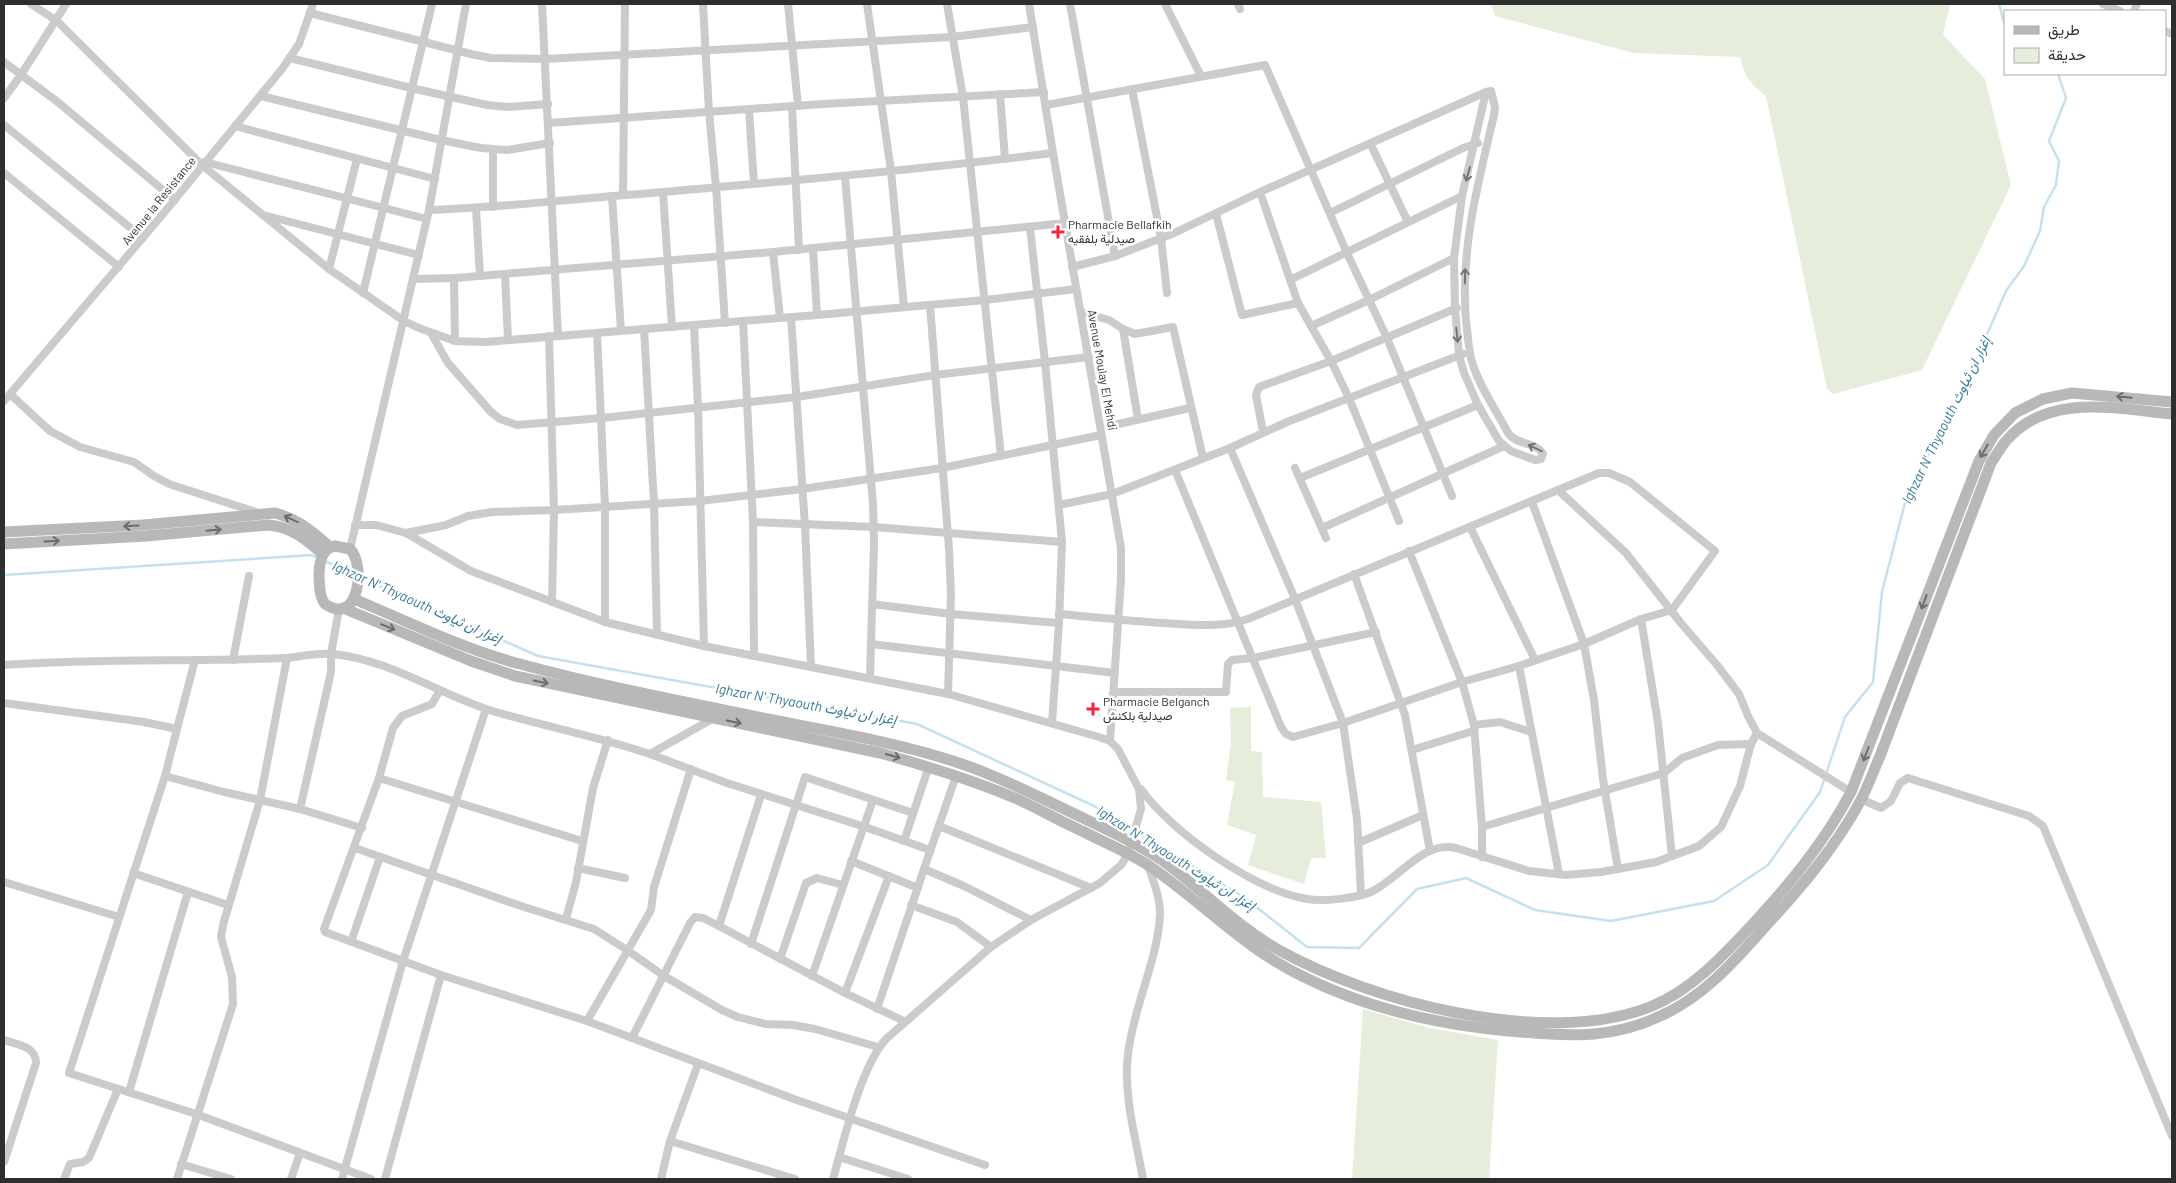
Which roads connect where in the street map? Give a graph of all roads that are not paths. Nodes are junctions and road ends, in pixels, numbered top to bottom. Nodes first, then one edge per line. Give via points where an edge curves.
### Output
1 (31, 4) edge
2 (66, 4) edge
3 (313, 4) edge
4 (432, 4) edge
5 (466, 4) edge
6 (542, 4) edge
7 (625, 4) edge
8 (703, 4) edge
9 (788, 4) edge
10 (867, 4) edge
11 (947, 4) edge
12 (1029, 4) edge
13 (1070, 4) edge
14 (1166, 4) edge
15 (2104, 4) edge
16 (2118, 10) edge
17 (310, 13) junction
18 (57, 20) junction
19 (1033, 27) junction
20 (952, 37) junction
21 (422, 42) junction
22 (873, 42) junction
23 (792, 47) junction
24 (705, 50) junction
25 (457, 51) junction
26 (624, 54) junction
27 (290, 58) junction
28 (545, 60) junction
29 (4, 62) edge
30 (21, 75) junction
31 (1201, 76) junction
32 (412, 88) junction
33 (1132, 89) junction
34 (1044, 92) junction
35 (1489, 92) junction
36 (1000, 94) junction
37 (261, 96) junction
38 (449, 97) junction
39 (963, 97) junction
40 (4, 98) edge
41 (1087, 98) junction
42 (880, 100) junction
43 (548, 104) junction
44 (1046, 104) junction
45 (795, 106) junction
46 (749, 110) junction
47 (708, 112) junction
48 (622, 118) junction
49 (549, 123) junction
50 (4, 125) edge
51 (235, 126) junction
52 (402, 131) junction
53 (441, 140) junction
54 (550, 143) junction
55 (1370, 143) junction
56 (1476, 143) junction
57 (1488, 143) junction
58 (492, 149) junction
59 (1053, 153) junction
60 (357, 159) junction
61 (1005, 159) junction
62 (204, 164) junction
63 (971, 164) junction
64 (393, 169) junction
65 (1312, 170) junction
66 (891, 172) junction
67 (4, 173) edge
68 (845, 177) junction
69 (434, 179) junction
70 (795, 181) junction
71 (754, 184) junction
72 (1390, 184) junction
73 (716, 187) junction
74 (663, 192) junction
75 (1260, 192) junction
76 (623, 195) junction
77 (612, 196) junction
78 (1462, 196) junction
79 (347, 199) junction
80 (175, 200) junction
81 (552, 203) junction
82 (493, 207) junction
83 (384, 208) junction
84 (476, 208) junction
85 (429, 210) junction
86 (1330, 213) junction
87 (1216, 214) junction
88 (261, 215) junction
89 (427, 219) junction
90 (1408, 222) junction
91 (1066, 223) junction
92 (1030, 228) junction
93 (978, 232) junction
94 (338, 234) junction
95 (143, 238) junction
96 (1161, 238) junction
97 (898, 240) junction
98 (376, 243) junction
99 (852, 245) junction
100 (813, 248) junction
101 (799, 250) junction
102 (773, 252) junction
103 (1347, 253) junction
104 (419, 255) junction
105 (1115, 256) junction
106 (721, 257) junction
107 (1454, 258) junction
108 (668, 262) junction
109 (616, 265) junction
110 (119, 266) junction
111 (1072, 266) junction
112 (555, 268) junction
113 (329, 269) junction
114 (505, 274) junction
115 (480, 276) junction
116 (454, 278) junction
117 (413, 279) junction
118 (1290, 280) junction
119 (1076, 289) junction
120 (363, 293) junction
121 (1037, 294) junction
122 (1167, 294) dead end
123 (985, 300) junction
124 (1369, 300) junction
125 (1298, 304) junction
126 (930, 305) junction
127 (1465, 305) junction
128 (904, 307) junction
129 (1455, 308) junction
130 (858, 312) junction
131 (1081, 312) junction
132 (817, 316) junction
133 (791, 317) junction
134 (780, 318) junction
135 (404, 321) junction
136 (743, 322) junction
137 (725, 323) junction
138 (694, 326) junction
139 (1311, 326) junction
140 (672, 327) junction
141 (644, 329) junction
142 (1123, 329) junction
143 (621, 331) junction
144 (431, 333) junction
145 (597, 333) junction
146 (549, 336) junction
147 (558, 336) junction
148 (1387, 338) junction
149 (455, 340) junction
150 (508, 340) junction
151 (1469, 352) junction
152 (1459, 356) junction
153 (1088, 357) junction
154 (1331, 361) junction
155 (1045, 362) junction
156 (991, 369) junction
157 (935, 374) junction
158 (1404, 378) junction
159 (864, 386) junction
160 (10, 394) junction
161 (797, 397) junction
162 (1349, 398) junction
163 (4, 401) edge
164 (747, 402) junction
165 (2172, 402) edge
166 (1478, 405) junction
167 (698, 407) junction
168 (1190, 408) junction
169 (650, 413) junction
170 (2172, 414) edge
171 (602, 418) junction
172 (1138, 419) junction
173 (553, 423) junction
174 (1114, 425) dead end
175 (1424, 426) junction
176 (1262, 432) junction
177 (1101, 435) junction
178 (1052, 446) junction
179 (1504, 446) junction
180 (1230, 448) junction
181 (1370, 450) junction
182 (1000, 456) junction
183 (1203, 458) junction
184 (942, 468) junction
185 (1295, 468) dead end
186 (1175, 470) junction
187 (1443, 474) junction
188 (871, 478) junction
189 (1300, 478) junction
190 (802, 489) junction
191 (1558, 490) junction
192 (1112, 494) junction
193 (752, 495) junction
194 (1452, 496) dead end
195 (1390, 498) junction
196 (700, 501) junction
197 (1532, 502) junction
198 (654, 504) junction
199 (1059, 505) junction
200 (605, 506) junction
201 (554, 510) junction
202 (259, 513) junction
203 (1399, 521) dead end
204 (753, 522) junction
205 (355, 525) junction
206 (805, 526) junction
207 (874, 527) junction
208 (1470, 527) junction
209 (1322, 528) junction
210 (4, 532) edge
211 (406, 533) junction
212 (948, 534) junction
213 (1326, 538) dead end
214 (1062, 542) junction
215 (4, 544) edge
216 (350, 549) junction
217 (327, 551) junction
218 (1409, 551) junction
219 (1354, 574) junction
220 (249, 576) dead end
221 (1295, 599) junction
222 (354, 600) junction
223 (552, 602) junction
224 (872, 604) junction
225 (341, 609) junction
226 (1672, 610) junction
227 (951, 614) junction
228 (1060, 614) junction
229 (1641, 619) junction
230 (1118, 620) junction
231 (605, 622) junction
232 (1239, 622) junction
233 (1059, 623) junction
234 (1376, 632) junction
235 (657, 635) junction
236 (871, 644) junction
237 (1584, 644) junction
238 (704, 646) junction
239 (1312, 646) junction
240 (331, 654) junction
241 (950, 655) junction
242 (754, 656) junction
243 (287, 658) junction
244 (1253, 658) junction
245 (195, 660) junction
246 (233, 660) junction
247 (1535, 660) junction
248 (4, 665) edge
249 (1056, 666) junction
250 (1519, 666) junction
251 (811, 667) junction
252 (1115, 673) junction
253 (870, 677) junction
254 (1462, 682) junction
255 (440, 690) junction
256 (1114, 692) junction
257 (948, 694) junction
258 (4, 703) edge
259 (1402, 704) junction
260 (486, 709) junction
261 (714, 718) junction
262 (1052, 723) junction
263 (1343, 723) junction
264 (1473, 728) junction
265 (177, 729) junction
266 (1531, 732) junction
267 (1758, 733) junction
268 (608, 740) junction
269 (1110, 741) junction
270 (1752, 744) junction
271 (1412, 750) junction
272 (650, 754) junction
273 (929, 766) junction
274 (691, 769) junction
275 (1664, 773) junction
276 (165, 776) junction
277 (956, 776) junction
278 (379, 778) junction
279 (1135, 781) junction
280 (1605, 791) junction
281 (1851, 792) junction
282 (762, 794) junction
283 (1861, 799) junction
284 (260, 800) junction
285 (874, 800) junction
286 (455, 801) junction
287 (797, 805) junction
288 (1545, 808) junction
289 (300, 809) junction
290 (913, 813) junction
291 (1423, 815) junction
292 (939, 826) junction
293 (864, 827) junction
294 (1482, 827) junction
295 (362, 828) junction
296 (582, 841) junction
297 (904, 841) junction
298 (1358, 843) junction
299 (1132, 844) junction
300 (355, 848) junction
301 (930, 850) junction
302 (1146, 850) junction
303 (1430, 851) junction
304 (1482, 856) junction
305 (1672, 856) junction
306 (380, 857) junction
307 (852, 862) junction
308 (1148, 865) junction
309 (578, 868) junction
310 (924, 869) junction
311 (1618, 869) junction
312 (133, 873) junction
313 (1559, 874) junction
314 (431, 875) junction
315 (889, 876) junction
316 (626, 878) dead end
317 (4, 882) edge
318 (844, 885) junction
319 (918, 888) junction
320 (1091, 888) junction
321 (188, 892) junction
322 (1361, 894) junction
323 (228, 905) junction
324 (911, 905) junction
325 (119, 917) junction
326 (566, 920) junction
327 (1031, 920) junction
328 (719, 926) junction
329 (350, 942) junction
330 (751, 944) junction
331 (991, 947) junction
332 (627, 950) junction
333 (780, 959) junction
334 (403, 961) junction
335 (442, 975) junction
336 (664, 976) junction
337 (812, 976) junction
338 (1345, 979) junction
339 (1339, 992) junction
340 (845, 993) junction
341 (1436, 1008) junction
342 (877, 1009) junction
343 (587, 1020) junction
344 (1435, 1020) junction
345 (904, 1021) junction
346 (632, 1038) junction
347 (4, 1040) edge
348 (878, 1047) junction
349 (698, 1064) junction
350 (118, 1089) junction
351 (129, 1092) junction
352 (196, 1114) junction
353 (850, 1119) junction
354 (2172, 1136) edge
355 (670, 1141) junction
356 (300, 1153) junction
357 (839, 1157) junction
358 (4, 1162) edge
359 (181, 1164) junction
360 (985, 1165) dead end
361 (344, 1169) junction
362 (226, 1178) edge
363 (64, 1179) edge
364 (176, 1179) edge
365 (291, 1179) edge
366 (342, 1179) edge
367 (371, 1179) edge
368 (385, 1179) edge
369 (660, 1179) edge
370 (795, 1179) edge
371 (833, 1179) edge
372 (908, 1179) edge
373 (1143, 1179) edge

1 - 18 street
2 - 18 street
3 - 17 street, Avenue la Resistance
4 - 21 street
5 - 25 street
6 - 28 street
7 - 26 street
8 - 24 street
9 - 23 street
10 - 22 street
11 - 20 street
12 - 19 street, Avenue Moulay El Mehdi
13 - 41 street
14 - 31 street
15 - 16 street
17 - 21 street
17 - 27 street, Avenue la Resistance via 304,33
18 - 30 street
18 - 62 street
19 - 20 street
19 - 34 street, Avenue Moulay El Mehdi
20 - 22 street
20 - 39 street
21 - 25 street
21 - 32 street
22 - 23 street
22 - 42 street
23 - 24 street
23 - 45 street
24 - 26 street
24 - 47 street
25 - 28 street via 490,58
25 - 38 street
26 - 28 street
26 - 48 street
27 - 32 street
27 - 37 street, Avenue la Resistance
28 - 43 street
29 - 30 street
30 - 40 street
30 - 80 street
31 - 33 street
31 - 65 street via 1265,64
32 - 38 street
32 - 52 street
33 - 41 street
33 - 96 street
34 - 36 street
34 - 44 street, Avenue Moulay El Mehdi
35 - 55 street
35 - 56 street
35 - 57 street via 1495,107
36 - 39 street
36 - 61 street
37 - 51 street, Avenue la Resistance
37 - 52 street
38 - 43 street via 508,107
38 - 53 street
39 - 42 street
39 - 63 street
41 - 44 street
41 - 105 street
42 - 45 street
42 - 66 street
43 - 49 street
44 - 59 street, Avenue Moulay El Mehdi
45 - 46 street
45 - 70 street
46 - 47 street
46 - 71 street
47 - 48 street
47 - 73 street
48 - 49 street
48 - 76 street
49 - 54 street
50 - 95 street
51 - 60 street
51 - 62 street, Avenue la Resistance
52 - 53 street
52 - 64 street
53 - 58 street
53 - 69 street
54 - 58 street via 507,150
54 - 81 street
55 - 65 street
55 - 72 street
56 - 57 street
56 - 72 street
56 -> 78 street
127 -> 57 street via 1466,258 1474,199
58 - 82 street
59 - 61 street
59 - 91 street, Avenue Moulay El Mehdi
60 - 64 street
60 - 79 street
61 - 63 street
62 - 79 street
62 - 80 street, Avenue la Resistance
62 - 88 street
63 - 66 street
63 - 93 street
64 - 69 street
64 - 83 street
65 - 75 street
65 - 86 street
66 - 68 street
66 - 97 street
67 - 110 street
68 - 70 street
68 - 99 street
69 - 85 street
70 - 71 street
70 - 101 street
71 - 73 street
72 - 86 street
72 - 90 street
73 - 74 street
73 - 106 street
74 - 76 street
74 - 108 street
75 - 87 street
75 - 118 street
76 - 77 street
77 - 81 street
77 - 109 street
78 - 90 street
78 - 107 street
79 - 83 street
79 - 94 street
80 - 95 street, Avenue la Resistance
81 - 82 street
81 - 112 street
82 - 84 street
83 - 89 street
83 - 98 street
84 - 85 street
84 - 115 street
85 - 89 street
86 - 103 street
87 - 96 street
87 - 125 street via 1242,315
88 - 94 street
88 - 113 street
89 - 104 street
90 - 103 street
91 - 92 street
91 - 111 street, Avenue Moulay El Mehdi
92 - 93 street
92 - 121 street
93 - 97 street
93 - 123 street
94 - 98 street
94 - 113 street
95 - 110 street, Avenue la Resistance
96 - 105 street
96 - 122 street
97 - 99 street
97 - 128 street
98 - 104 street
98 - 120 street
99 - 100 street
99 - 130 street
100 - 101 street
100 - 132 street
101 - 102 street
102 - 106 street
102 - 134 street
103 - 118 street
103 - 124 street
104 - 117 street
105 - 111 street
106 - 108 street
106 - 137 street
107 - 124 street
107 - 129 street
108 - 109 street
108 - 140 street
109 - 112 street
109 - 143 street
110 - 160 street, Avenue la Resistance
111 - 119 street, Avenue Moulay El Mehdi
112 - 114 street
112 - 147 street
113 - 120 street
114 - 115 street
114 - 150 street
115 - 116 street
116 - 117 street
116 - 149 street
117 - 135 street
118 - 125 street
119 - 121 street
119 - 131 street, Avenue Moulay El Mehdi
120 - 135 street
121 - 123 street
121 - 155 street
123 - 126 street
123 - 156 street
124 - 139 street
124 - 148 street
125 - 139 street
126 - 128 street
126 - 157 street
127 - 129 street
127 - 151 street
128 - 130 street
129 - 148 street
129 -> 152 street
130 - 132 street
130 - 159 street
131 - 142 street via 1108,320
131 - 153 street, Avenue Moulay El Mehdi
132 - 133 street
133 - 134 street
133 - 161 street
134 - 136 street
135 - 144 street
135 - 205 street
136 - 137 street
136 - 164 street
137 - 138 street
138 - 140 street
138 - 167 street
139 - 154 street
140 - 141 street
141 - 143 street
141 - 169 street
142 - 168 street via 1135,334 1173,327
142 - 172 street
143 - 145 street
144 - 149 street
144 - 173 street via 448,363 500,419 517,424
145 - 147 street
145 - 171 street
146 - 147 street
146 - 150 street
146 - 173 street
148 - 154 street
148 - 158 street
149 - 150 street
151 - 152 street
179 -> 151 street via 1535,460 1543,457 1540,450 1513,439 1508,433 1475,371
152 - 158 street
152 - 166 street
153 - 155 street
153 - 177 street, Avenue Moulay El Mehdi
154 - 162 street
154 - 176 street via 1259,387 1256,395
155 - 156 street
155 - 178 street
156 - 157 street
156 - 182 street
157 - 159 street
157 - 184 street
158 - 162 street
158 - 175 street
159 - 161 street
159 - 188 street
160 - 163 street, Avenue la Resistance
160 - 202 street via 50,431 80,447 134,462 169,484
161 - 164 street
161 - 190 street
162 - 176 street
162 - 181 street
164 - 167 street
164 - 193 street
165 -> 281 street via 2072,393 2042,399 2016,414 1994,435 1978,461
166 - 175 street
166 - 179 street
167 - 169 street
167 - 196 street
168 - 172 street
168 - 183 street
169 - 171 street
169 - 198 street
170 - 283 street via 2082,406 2054,410 2028,422 2007,440 1991,463
171 - 173 street
171 - 200 street
172 - 174 street
173 - 201 street
175 - 181 street
175 - 187 street
176 - 180 street
177 - 178 street
177 - 192 street, Avenue Moulay El Mehdi
178 - 182 street
178 - 199 street
179 - 187 street
180 - 183 street
180 - 221 street
181 - 189 street
181 - 195 street
182 - 184 street
183 - 186 street
184 - 188 street
184 - 212 street
185 - 189 street
186 - 192 street
186 - 232 street
187 - 194 street
187 - 195 street
188 - 190 street
188 - 207 street
189 - 209 street
190 - 193 street
190 - 206 street
191 - 197 street
191 - 226 street via 1626,553
191 - 226 street via 1600,474 1621,477 1715,551
192 - 199 street
192 - 230 street, Avenue Moulay El Mehdi via 1121,548
193 - 196 street
193 - 204 street
195 - 203 street
195 - 209 street
196 - 198 street
196 - 238 street
197 - 208 street
197 - 237 street
198 - 200 street
198 - 235 street
199 - 214 street
200 - 201 street
200 - 231 street
201 - 211 street via 492,512 468,516 446,526
201 - 223 street
202 -> 210 street via 142,525
217 -> 202 street via 304,525 290,517 275,512
204 - 206 street
204 - 242 street
205 - 211 street via 376,525
205 - 216 street
206 - 207 street
206 - 251 street
207 - 212 street
207 - 224 street
208 - 218 street
208 - 247 street
209 - 213 street
211 - 223 street via 471,571
212 - 214 street
212 - 227 street
214 - 228 street
215 -> 217 street via 268,525 284,527
216 - 217 street via 340,546
216 - 222 street via 358,562
217 - 225 street via 321,559 320,596 329,607
218 - 219 street
218 - 254 street
219 - 221 street
219 - 234 street
220 - 246 street
221 - 232 street
221 - 239 street
222 - 225 street
222 - 299 street via 522,665 927,752 1022,788
223 - 231 street
224 - 227 street
224 - 236 street
225 - 240 street
225 -> 261 street via 508,673
226 - 229 street
226 - 267 street via 1739,694
227 - 233 street
227 - 241 street
228 - 230 street
228 - 233 street
229 - 237 street
229 - 275 street
230 - 232 street via 1208,626
230 - 252 street, Avenue Moulay El Mehdi
231 - 235 street
232 - 244 street
233 - 249 street
234 - 239 street
234 - 259 street
235 - 238 street
236 - 241 street
236 - 253 street
237 - 247 street
237 - 280 street
238 - 242 street
239 - 244 street
239 - 263 street
240 - 243 street
240 - 255 street via 368,661
240 - 289 street via 331,672
241 - 249 street
241 - 257 street
242 - 251 street
243 - 246 street
243 - 284 street
244 - 256 street via 1237,658 1229,662 1226,692
244 - 263 street via 1286,734 1296,737
245 - 246 street
245 - 248 street
245 - 265 street
247 - 250 street
249 - 252 street
249 - 262 street
250 - 254 street
250 - 266 street
251 - 253 street
252 - 256 street, Avenue Moulay El Mehdi
253 - 257 street
254 - 259 street
254 - 264 street
255 - 260 street
255 - 278 street via 432,704 402,716 396,722
256 - 269 street, Avenue Moulay El Mehdi
257 - 262 street
258 - 265 street
259 - 263 street
259 - 271 street
260 - 268 street
260 - 286 street
261 - 272 street
261 -> 273 street
262 - 269 street
263 - 298 street
264 - 266 street via 1500,722
264 - 271 street
264 - 294 street
265 - 276 street
266 - 288 street
267 - 270 street
267 - 281 street
268 - 272 street
268 - 296 street via 593,788
269 - 279 street via 1123,757
270 - 275 street via 1718,745 1682,758
270 - 305 street via 1740,786 1721,827 1699,846
271 - 291 street
272 - 274 street
273 - 277 street
273 - 290 street
274 - 282 street
274 - 332 street via 654,887 651,910
275 - 280 street
275 - 305 street
276 - 284 street
276 - 312 street
277 - 292 street
277 - 299 street
278 - 286 street
278 - 295 street
279 - 299 street via 1141,809
279 - 322 street via 1148,800 1185,834 1258,881 1308,899
280 - 288 street
280 - 311 street
281 - 283 street
281 - 341 street via 1835,822 1787,887 1716,962 1674,995 1626,1015 1593,1022 1514,1020
282 - 287 street
282 - 328 street
283 - 344 street via 1795,895 1742,953 1704,990 1682,1006 1649,1021 1592,1034 1508,1031
283 - 354 street via 1881,808 1891,801 1900,783 1908,778 2029,816 2043,826
284 - 289 street
284 - 323 street
285 - 287 street via 805,777
285 - 290 street
285 - 293 street
286 - 296 street
286 - 314 street
287 - 293 street
287 - 330 street
288 - 294 street
288 - 313 street
289 - 295 street
290 - 297 street
291 - 298 street
291 - 303 street
292 - 301 street
292 - 320 street
293 - 297 street
293 - 307 street
294 - 304 street
295 - 300 street
296 - 309 street
297 - 301 street
298 - 322 street
299 - 302 street
299 - 308 street
299 - 320 street via 1117,870
300 - 306 street
300 - 329 street via 324,929 328,934
301 - 310 street
302 - 308 street
302 - 338 street via 1271,945 1319,970
303 - 304 street via 1450,846
303 - 322 street via 1393,879 1370,893
304 - 313 street via 1529,871
305 - 311 street
306 - 314 street
306 - 329 street
307 - 315 street
307 - 318 street
308 - 339 street via 1262,954 1306,979
308 - 373 street via 1158,897 1158,930 1128,1056 1128,1092
309 - 316 street
309 - 326 street
310 - 319 street
310 - 327 street
311 - 313 street
312 - 321 street
312 - 325 street
314 - 326 street
314 - 334 street
315 - 319 street
315 - 340 street
317 - 325 street
318 - 333 street via 816,878 806,884
318 - 337 street
319 - 324 street
320 - 327 street
321 - 323 street
321 - 351 street
323 - 352 street via 221,937 232,978 233,1004
324 - 331 street via 957,922
324 - 342 street
325 - 350 street via 69,1072
326 - 332 street via 594,929
327 - 331 street
328 - 330 street
328 - 336 street via 702,918 693,918
329 - 334 street
330 - 333 street
331 - 345 street
332 - 336 street
332 - 343 street
333 - 337 street
334 - 335 street
334 - 361 street
335 - 343 street
335 - 368 street
336 - 346 street
336 - 348 street via 738,1017 765,1024 815,1029
337 - 340 street
338 - 339 street
338 - 341 street
339 - 344 street
340 - 342 street
341 - 344 street
342 - 345 street
343 - 346 street
345 - 348 street
346 - 349 street
347 - 358 street via 32,1050 36,1056
348 - 353 street
349 - 353 street
349 - 355 street
350 - 351 street
350 - 363 street via 89,1158 70,1164
351 - 352 street
352 - 356 street
352 - 359 street
353 - 357 street
353 - 360 street
355 - 369 street
355 - 370 street
356 - 361 street
356 - 365 street
357 - 371 street
357 - 372 street
359 - 362 street
359 - 364 street
361 - 366 street
361 - 367 street

